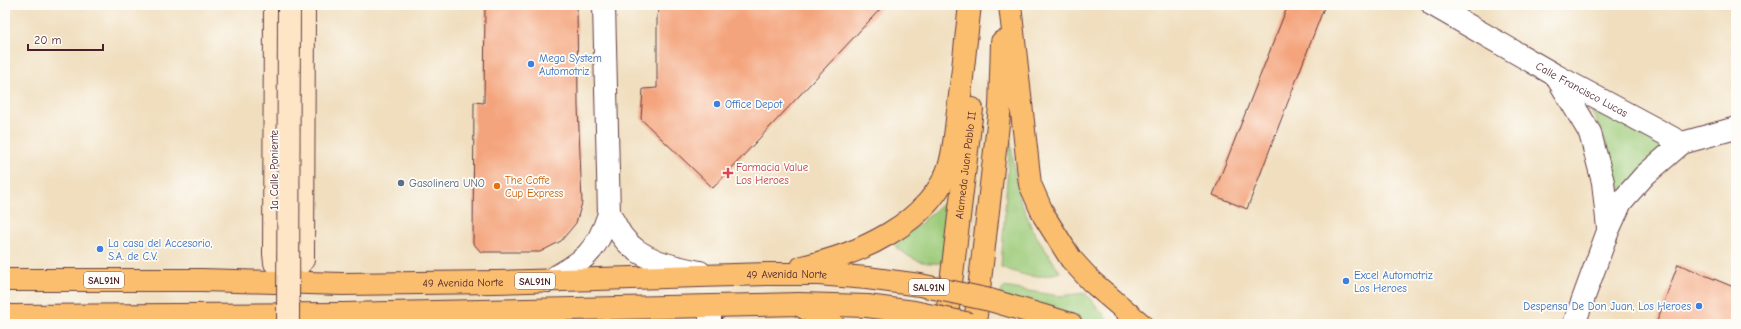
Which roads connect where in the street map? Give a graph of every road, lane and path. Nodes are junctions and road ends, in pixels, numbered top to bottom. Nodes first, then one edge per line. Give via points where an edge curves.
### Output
1 (275, 5) edge
2 (289, 5) edge
3 (304, 5) edge
4 (604, 5) edge
5 (970, 5) edge
6 (974, 5) edge
7 (1002, 5) edge
8 (1010, 5) edge
9 (1433, 5) edge
10 (1555, 75) junction
11 (1736, 128) edge
12 (1682, 143) junction
13 (610, 214) junction
14 (1608, 231) junction
15 (274, 254) junction
16 (303, 254) junction
17 (768, 274) junction
18 (720, 275) junction
19 (5, 280) edge
20 (202, 280) junction
21 (548, 281) junction
22 (342, 284) junction
23 (799, 304) junction
24 (201, 315) junction
25 (710, 315) edge
26 (5, 316) edge
27 (335, 319) edge
28 (235, 324) edge
29 (288, 324) edge
30 (833, 324) edge
31 (946, 324) edge
32 (970, 324) edge
33 (975, 324) edge
34 (1071, 324) edge
35 (1141, 324) edge
36 (1574, 324) edge

1 - 15 street, 1a Calle Poniente
2 - 29 street, 1a Calle Poniente, bridge
3 - 16 street
4 - 13 street
5 - 17 main road via 950,165 938,190 918,214 881,239 853,252
6 - 31 main road, Alameda Juan Pablo II via 974,82 970,139
7 - 33 main road via 1000,107
8 - 35 main road via 1030,184 1044,216 1071,259 1092,282
9 - 10 street, Calle Francisco Lucas
10 - 12 street, Calle Francisco Lucas
10 - 14 street via 1590,134 1603,182
11 - 12 street
12 - 14 street via 1621,202
13 - 18 street via 623,237 639,252 676,268
13 - 21 street via 603,234 593,250 579,263
14 - 36 street
15 - 16 street via 278,266 292,268 300,265
15 - 20 street via 263,267 250,275
16 - 22 street via 318,276 326,281
17 - 18 main road, 49 Avenida Norte / SAL91N
17 - 34 main road, 49 Avenida Norte / SAL91N, bridge via 818,274 920,285 990,300
18 - 21 main road, 49 Avenida Norte / SAL91N
19 - 20 main road, 49 Avenida Norte / SAL91N
20 - 22 main road, 49 Avenida Norte / SAL91N
21 - 22 main road, 49 Avenida Norte / SAL91N
23 - 25 main road, SAL91N
23 - 30 main road
23 - 32 main road, SAL91N, bridge via 867,306 914,312
24 - 26 main road, SAL91N
24 - 27 main road, SAL91N
24 - 28 street
25 - 27 main road, SAL91N

